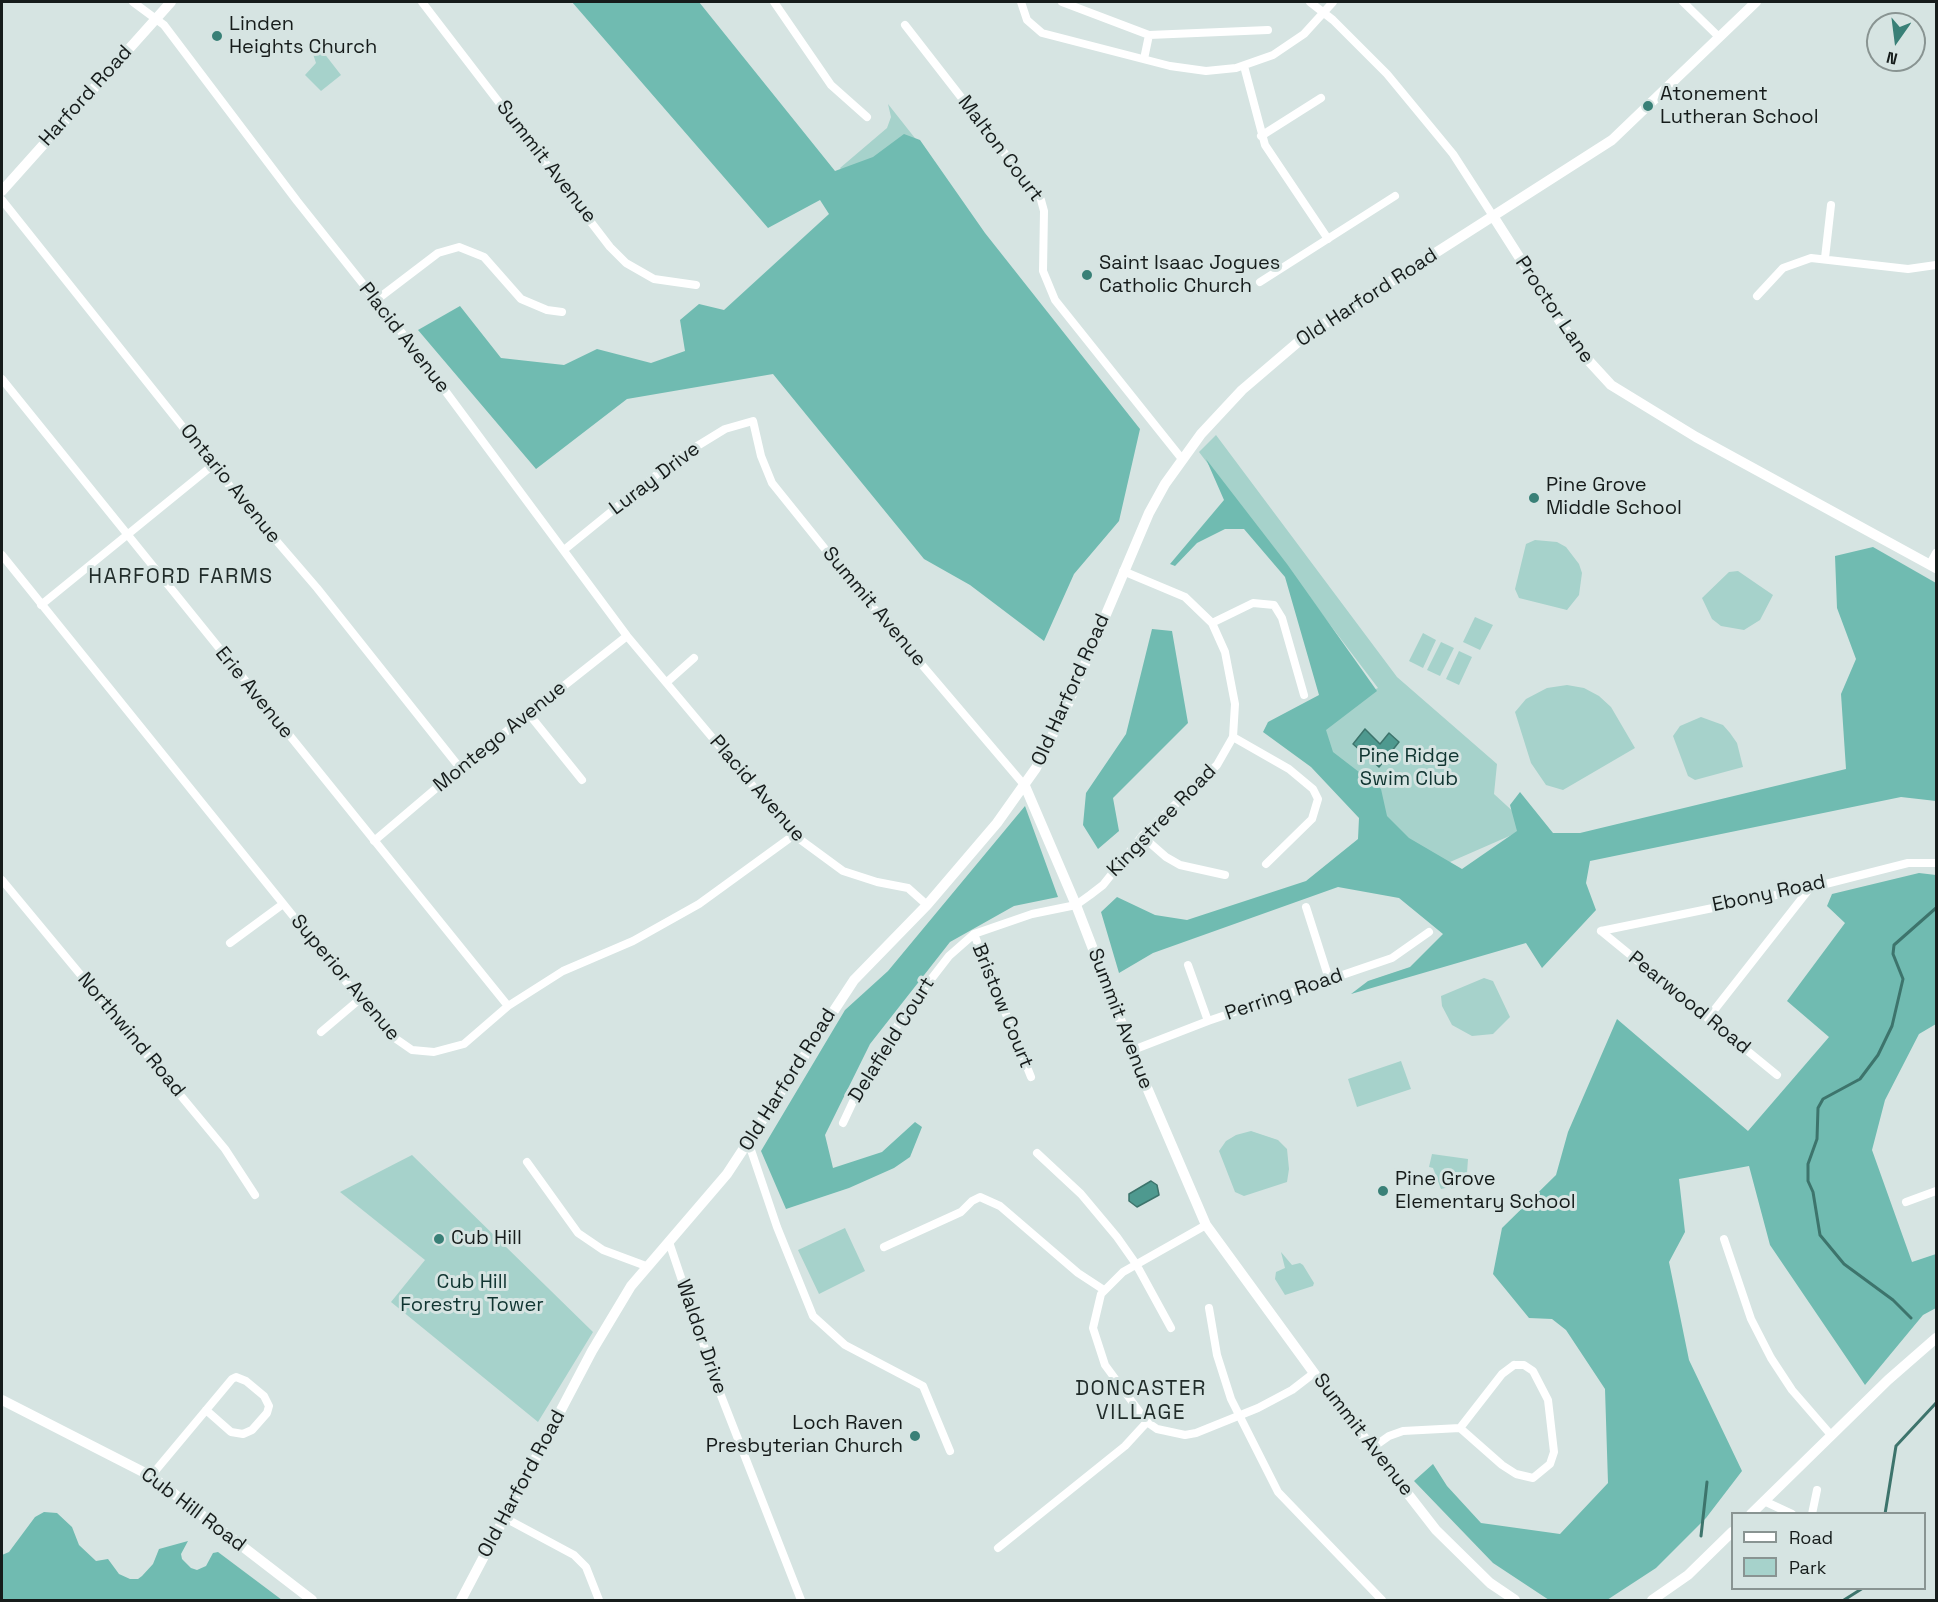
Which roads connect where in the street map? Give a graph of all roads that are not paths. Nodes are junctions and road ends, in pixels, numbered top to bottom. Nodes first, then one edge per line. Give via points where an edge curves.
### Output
1 (133, 2) edge
2 (171, 2) edge
3 (422, 2) edge
4 (774, 2) edge
5 (1021, 2) edge
6 (1062, 2) edge
7 (1310, 2) edge
8 (1334, 2) edge
9 (1683, 2) edge
10 (1756, 2) edge
11 (1324, 12) junction
12 (155, 19) junction
13 (905, 25) dead end
14 (1268, 30) dead end
15 (1149, 35) junction
16 (1718, 36) junction
17 (1144, 59) junction
18 (1244, 66) junction
19 (1321, 98) dead end
20 (867, 117) dead end
21 (1261, 136) junction
22 (2, 192) edge
23 (1395, 196) dead end
24 (2, 200) edge
25 (1831, 205) dead end
26 (1493, 216) junction
27 (1328, 239) junction
28 (1825, 258) junction
29 (1936, 266) edge
30 (1260, 282) dead end
31 (696, 285) dead end
32 (1757, 296) dead end
33 (375, 301) junction
34 (561, 312) dead end
35 (2, 379) edge
36 (753, 421) joint
37 (1182, 459) junction
38 (213, 465) junction
39 (128, 536) junction
40 (564, 550) junction
41 (1936, 553) edge
42 (2, 555) edge
43 (1933, 566) edge
44 (1123, 571) junction
45 (41, 605) junction
46 (1212, 623) junction
47 (627, 636) junction
48 (694, 658) dead end
49 (667, 682) junction
50 (1304, 695) dead end
51 (528, 712) junction
52 (1233, 737) junction
53 (460, 768) junction
54 (582, 780) dead end
55 (1025, 786) junction
56 (794, 835) junction
57 (1142, 836) junction
58 (374, 841) junction
59 (1936, 863) edge
60 (1266, 864) dead end
61 (1225, 875) dead end
62 (2, 880) edge
63 (1810, 888) junction
64 (283, 904) junction
65 (1076, 904) junction
66 (927, 905) junction
67 (1306, 907) dead end
68 (1429, 932) dead end
69 (1601, 932) joint
70 (974, 934) junction
71 (230, 943) dead end
72 (1188, 965) dead end
73 (1329, 979) junction
74 (360, 999) junction
75 (508, 1006) junction
76 (1708, 1018) junction
77 (1208, 1021) junction
78 (321, 1032) dead end
79 (1133, 1050) junction
80 (1777, 1076) dead end
81 (1031, 1077) dead end
82 (843, 1123) dead end
83 (746, 1147) junction
84 (1036, 1153) dead end
85 (527, 1162) dead end
86 (1936, 1191) edge
87 (255, 1195) dead end
88 (1906, 1202) dead end
89 (1206, 1225) junction
90 (1724, 1239) dead end
91 (669, 1242) junction
92 (884, 1247) dead end
93 (1136, 1264) junction
94 (646, 1266) junction
95 (1104, 1290) junction
96 (1209, 1308) dead end
97 (1171, 1328) dead end
98 (1936, 1338) edge
99 (1314, 1373) junction
100 (2, 1400) edge
101 (206, 1410) junction
102 (1239, 1414) junction
103 (1147, 1422) junction
104 (1460, 1428) junction
105 (1831, 1436) junction
106 (1372, 1448) junction
107 (950, 1451) dead end
108 (151, 1476) junction
109 (1817, 1490) dead end
110 (1764, 1501) junction
111 (1753, 1512) edge
112 (1788, 1512) edge
113 (1812, 1512) edge
114 (505, 1518) junction
115 (1731, 1533) edge
116 (998, 1548) dead end
117 (312, 1600) edge
118 (461, 1600) edge
119 (599, 1600) edge
120 (801, 1600) edge
121 (1382, 1600) edge
122 (1515, 1600) edge
123 (1652, 1600) edge

1 - 12 street, Placid Avenue
2 - 12 street, Harford Road
3 - 31 street, Summit Avenue via 610,247 626,263 654,279
4 - 20 street via 831,85
5 - 17 street via 1027,20 1039,32
6 - 15 street
7 - 11 street, Proctor Lane
8 - 11 street
9 - 16 street
10 - 16 street, Old Harford Road
11 - 18 street via 1286,49
11 - 26 street, Proctor Lane via 1387,74 1453,154
12 - 22 street, Harford Road
12 - 33 street, Placid Avenue via 186,52
13 - 37 street, Malton Court via 1041,200 1043,271 1055,300
14 - 15 street
15 - 17 street
16 - 26 street, Old Harford Road via 1612,140
17 - 18 street via 1206,71
18 - 21 street
19 - 21 street
21 - 27 street
23 - 27 street
24 - 38 street, Ontario Avenue
25 - 28 street
26 - 37 street, Old Harford Road via 1283,353 1224,408
26 - 43 street, Proctor Lane via 1577,348 1611,385 1696,437
27 - 30 street
28 - 29 street via 1908,269
28 - 32 street via 1791,263
33 - 34 street via 438,253 459,247 484,257 521,299
33 - 40 street, Placid Avenue
35 - 39 street, Erie Avenue
36 - 40 street, Luray Drive via 725,429 675,459
36 - 55 street, Summit Avenue via 772,483
37 - 44 street, Old Harford Road via 1149,513
38 - 39 street
38 - 53 street, Ontario Avenue
39 - 45 street
39 - 58 street, Erie Avenue
40 - 47 street, Placid Avenue
41 - 43 street
42 - 45 street, Superior Avenue
44 - 46 street via 1185,597
44 - 55 street, Old Harford Road via 1059,724
45 - 64 street, Superior Avenue
46 - 50 street via 1253,603 1274,605 1282,618
46 - 52 street, Kingstree Road via 1232,681
47 - 49 street, Placid Avenue
47 - 51 street, Montego Avenue
48 - 49 street
49 - 56 street, Placid Avenue
51 - 53 street, Montego Avenue
51 - 54 street
52 - 57 street, Kingstree Road via 1217,765
52 - 60 street via 1289,769 1313,789 1318,799 1312,819
53 - 58 street, Montego Avenue
55 - 65 street, Summit Avenue
55 - 66 street, Old Harford Road
56 - 66 street, Placid Avenue via 843,871 908,888
56 - 75 street, Superior Avenue via 699,904 633,941 563,970
57 - 61 street via 1180,865
57 - 65 street, Kingstree Road via 1103,885
58 - 75 street, Erie Avenue
59 - 63 street, Ebony Road via 1908,862
62 - 87 street, Northwind Road via 225,1149
63 - 69 street, Ebony Road
63 - 76 street
64 - 71 street
64 - 74 street, Superior Avenue
65 - 70 street, Delafield Court
65 - 79 street, Summit Avenue
66 - 83 street, Old Harford Road via 854,980
67 - 73 street
68 - 73 street, Perring Road via 1392,958
69 - 76 street, Pearwood Road
70 - 81 street, Bristow Court
70 - 82 street, Delafield Court via 921,989 872,1066
72 - 77 street
73 - 77 street, Perring Road
74 - 75 street, Superior Avenue via 403,1046 434,1052 464,1044
74 - 78 street
76 - 80 street, Pearwood Road
77 - 79 street, Perring Road
79 - 89 street, Summit Avenue
83 - 91 street, Old Harford Road via 720,1184
83 - 107 street via 751,1150 813,1316 845,1345 923,1386
84 - 93 street via 1096,1210
85 - 94 street via 578,1233 603,1251
86 - 88 street
89 - 93 street
89 - 99 street, Summit Avenue
90 - 105 street via 1751,1319 1771,1358
91 - 94 street, Old Harford Road
91 - 120 street, Waldor Drive via 720,1393
92 - 95 street via 961,1212 980,1197 1000,1206 1078,1273
93 - 95 street
93 - 97 street
94 - 114 street, Old Harford Road via 601,1335
95 - 103 street via 1097,1302 1093,1328 1098,1351
96 - 102 street via 1222,1373
98 - 105 street
99 - 102 street via 1275,1400
99 - 106 street, Summit Avenue
100 - 108 street, Cub Hill Road
101 - 101 street via 231,1432 243,1434 252,1430 269,1406 264,1396 236,1377
101 - 108 street
102 - 103 street via 1185,1435 1157,1429
102 - 121 street via 1278,1492
103 - 116 street via 1125,1446
104 - 104 street via 1502,1465 1524,1477 1533,1478 1541,1473 1554,1452 1545,1389 1524,1365 1514,1365 1502,1374
104 - 106 street via 1403,1431
105 - 110 street
106 - 122 street, Summit Avenue via 1436,1530 1490,1583
108 - 117 street, Cub Hill Road
109 - 113 street
110 - 111 street
110 - 112 street
114 - 118 street, Old Harford Road
114 - 119 street via 574,1555 586,1567
115 - 123 street via 1688,1575

